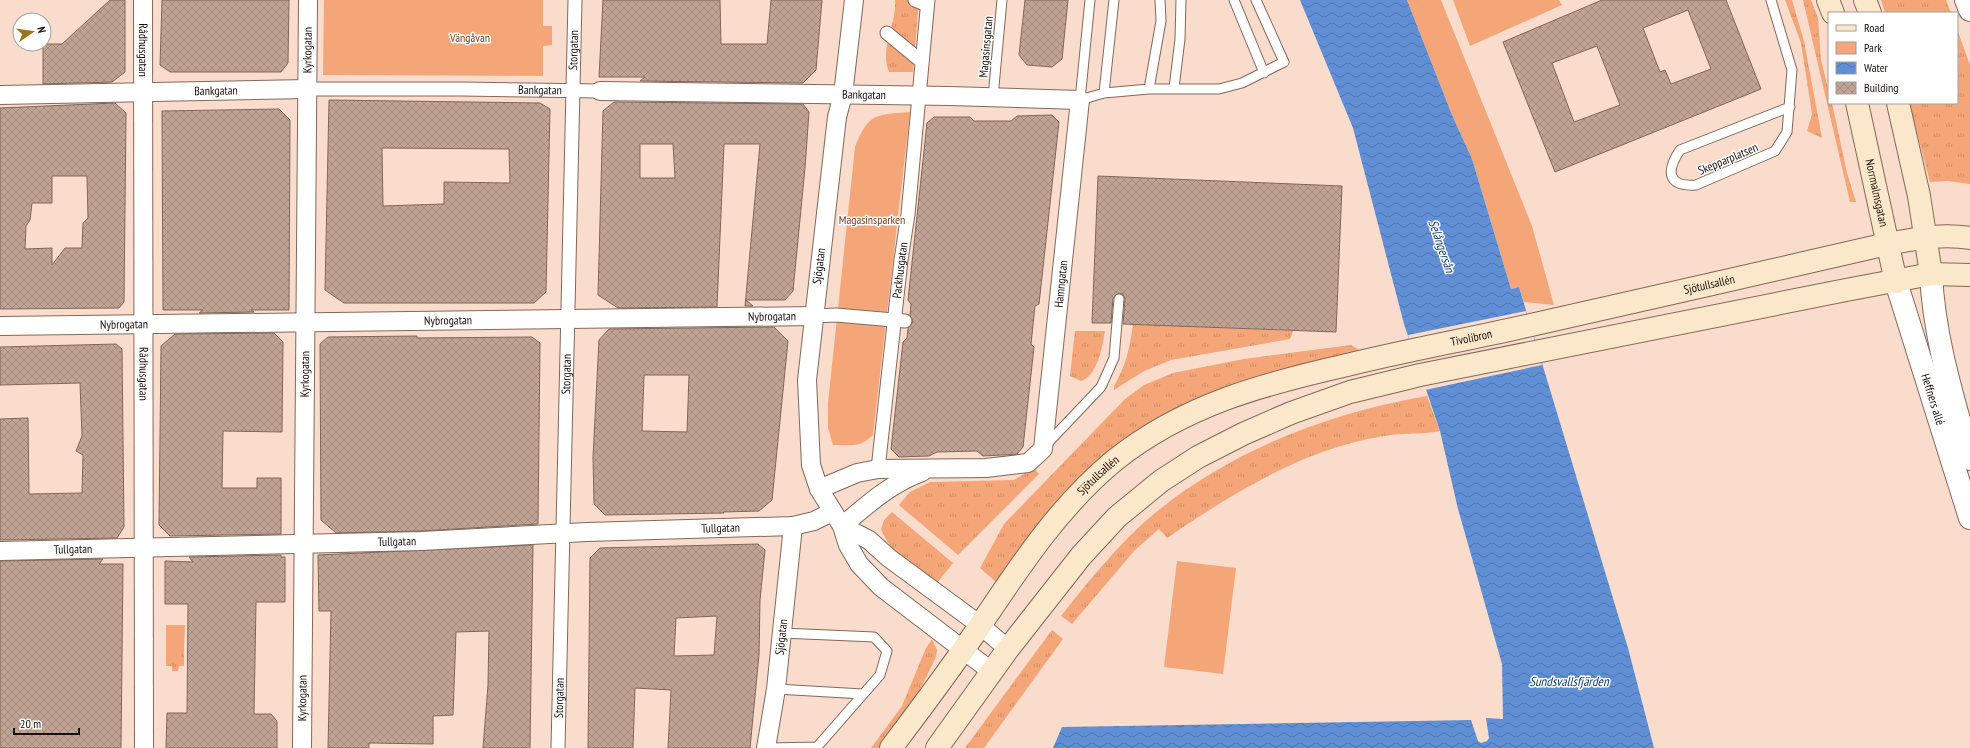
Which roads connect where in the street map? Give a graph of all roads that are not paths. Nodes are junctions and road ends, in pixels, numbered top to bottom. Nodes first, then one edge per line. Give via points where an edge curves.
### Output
1 (144, 0) edge
2 (308, 0) edge
3 (574, 0) edge
4 (854, 0) edge
5 (1002, 0) edge
6 (1090, 0) edge
7 (1114, 0) edge
8 (1160, 0) edge
9 (1181, 0) edge
10 (1234, 0) edge
11 (1256, 0) edge
12 (1771, 0) edge
13 (1828, 0) edge
14 (1865, 0) edge
15 (1966, 0) edge
16 (923, 2) edge
17 (1970, 10) edge
18 (1832, 12) edge
19 (1870, 12) edge
20 (887, 33) dead end
21 (921, 61) junction
22 (1264, 73) junction
23 (1174, 88) junction
24 (308, 89) junction
25 (1149, 89) junction
26 (572, 91) junction
27 (143, 92) junction
28 (600, 92) joint
29 (1104, 93) junction
30 (0, 95) edge
31 (843, 95) junction
32 (918, 96) junction
33 (993, 97) junction
34 (1080, 100) junction
35 (1857, 104) edge
36 (1898, 104) edge
37 (1790, 107) junction
38 (1925, 237) junction
39 (1970, 238) edge
40 (1887, 244) junction
41 (1931, 274) junction
42 (1970, 275) edge
43 (1896, 282) junction
44 (1118, 299) dead end
45 (814, 316) junction
46 (566, 320) junction
47 (900, 321) junction
48 (306, 322) junction
49 (144, 325) junction
50 (1530, 325) joint
51 (0, 326) edge
52 (1412, 349) joint
53 (1043, 449) junction
54 (1970, 459) edge
55 (878, 469) junction
56 (930, 469) junction
57 (819, 489) junction
58 (1970, 518) edge
59 (837, 519) junction
60 (793, 526) junction
61 (564, 534) junction
62 (303, 542) junction
63 (144, 548) junction
64 (0, 551) edge
65 (980, 625) junction
66 (782, 633) junction
67 (1008, 648) junction
68 (962, 649) junction
69 (991, 671) junction
70 (776, 689) junction
71 (863, 694) junction
72 (144, 748) edge
73 (302, 748) edge
74 (558, 748) edge
75 (767, 748) edge
76 (891, 748) edge
77 (937, 748) edge

1 - 27 street, Rådhusgatan
2 - 24 street, Kyrkogatan
3 - 26 street, Storgatan
4 - 31 street, Sjögatan
5 - 33 lane, Magasinsgatan
6 - 34 lane, Hamngatan
7 - 29 lane
8 - 25 lane via 1161,22
9 - 23 lane via 1180,39
10 - 22 lane
11 - 22 lane via 1284,62
12 - 37 lane, Skepparplatsen via 1792,70
13 - 18 main road
14 - 19 main road
15 - 17 street
16 - 21 street, Packhusgatan
20 - 21 street
21 - 32 street, Packhusgatan
22 - 23 lane via 1242,83 1219,89
23 - 25 lane
24 - 26 street, Bankgatan
24 - 27 street, Bankgatan
24 - 48 street, Kyrkogatan
25 - 29 lane
26 - 28 street, Bankgatan
26 - 46 street, Storgatan
27 - 30 street, Bankgatan
27 - 49 street, Rådhusgatan
28 - 31 street, Bankgatan
29 - 34 lane
31 - 32 street, Bankgatan
31 - 45 street, Sjögatan via 837,117
32 - 33 street, Bankgatan
32 - 47 street, Packhusgatan via 908,214 901,260
33 - 34 street, Bankgatan
34 - 53 street, Hamngatan
35 - 40 main road, Norrmalmsgatan
36 - 38 main road via 1919,196
37 - 37 lane, Skepparplatsen via 1680,150 1673,161 1670,173 1674,181 1684,186 1696,185 1775,151 1787,132
38 - 39 main road, Sjötullsallén via 1955,235
38 - 40 main road, Sjötullsallén
38 - 41 main road
40 - 43 main road, Norrmalmsgatan
40 - 50 main road, Sjötullsallén
41 - 42 main road
41 - 43 main road
41 - 54 street, Heffners allé via 1932,299 1942,358
43 - 58 street, Heffners allé
43 - 67 main road via 1420,375 1350,392 1291,413 1198,457 1161,481 1118,517 1086,551
44 - 53 lane via 1114,358 1101,387
45 - 46 street, Nybrogatan
45 - 47 street, Nybrogatan via 836,315
45 - 57 street, Sjögatan via 807,380 808,435 811,465
46 - 48 street, Nybrogatan
46 - 61 street, Storgatan
47 - 55 street, Packhusgatan
48 - 49 street, Nybrogatan
48 - 62 street, Kyrkogatan
49 - 51 street, Nybrogatan
49 - 63 street, Rådhusgatan
50 - 52 main road, Tivolibron
52 - 65 main road, Sjötullsallén via 1281,380 1228,396 1150,436 1114,461 1077,496 1044,534
53 - 56 street via 1028,463 986,468
55 - 56 street
55 - 57 street via 857,473
56 - 59 street via 905,478
57 - 59 street, Sjögatan
59 - 60 street
59 - 65 street via 870,540 908,573
59 - 68 street, Sjögatan via 859,564 881,587
60 - 61 street, Tullgatan
60 - 66 street, Sjögatan
61 - 62 street, Tullgatan via 421,541
61 - 74 street, Storgatan
62 - 63 street, Tullgatan
62 - 73 street, Kyrkogatan
63 - 64 street, Tullgatan
63 - 72 street, Rådhusgatan
65 - 67 street
65 - 68 main road, Sjötullsallén
66 - 70 street, Sjögatan
66 - 71 lane via 874,637 887,651 880,675
67 - 69 main road
68 - 69 street, Sjögatan
68 - 76 main road, Sjötullsallén
69 - 77 main road
70 - 71 lane
70 - 75 street, Sjögatan
71 - 75 lane via 817,747

